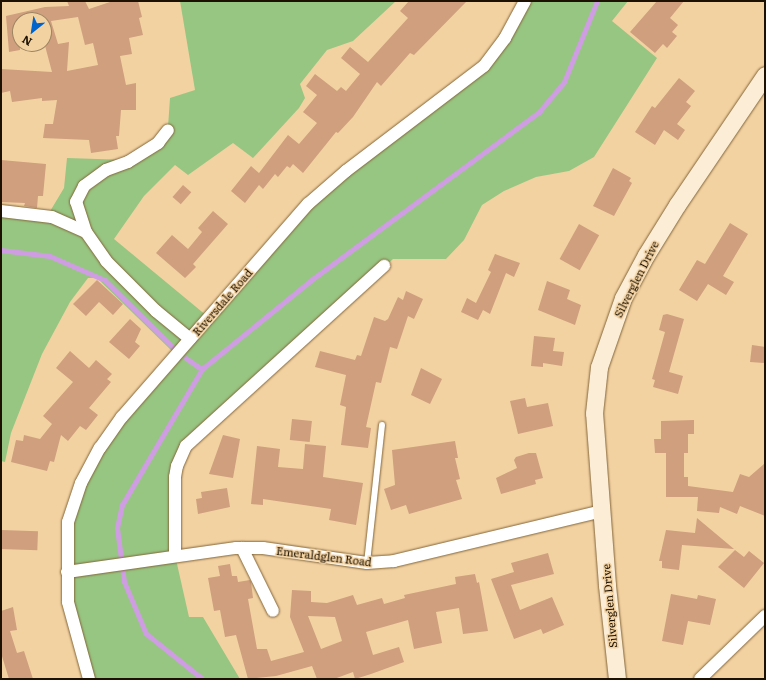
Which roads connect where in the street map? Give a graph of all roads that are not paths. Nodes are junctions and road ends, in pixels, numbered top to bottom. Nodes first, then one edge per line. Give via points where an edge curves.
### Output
1 (525, 1) edge
2 (765, 75) edge
3 (168, 130) dead end
4 (1, 212) edge
5 (86, 232) junction
6 (384, 266) dead end
7 (190, 339) junction
8 (382, 425) dead end
9 (602, 511) junction
10 (242, 548) junction
11 (175, 555) junction
12 (367, 563) junction
13 (67, 572) junction
14 (273, 611) dead end
15 (765, 616) edge
16 (89, 679) edge
17 (617, 679) edge
18 (700, 679) edge

1 - 7 street, Riversdale Road via 505,38 484,66 346,171 308,204
2 - 9 street, Silverglen Drive via 646,255 611,331 600,367 594,413
3 - 5 street via 158,143 128,162 106,170 84,186 76,202
4 - 5 street via 52,216
5 - 7 street via 106,261 156,311
6 - 11 street via 186,446 178,461 175,477
7 - 13 street, Riversdale Road via 122,417 100,448 81,483 68,522
8 - 12 lane
9 - 12 street, Emeraldglen Road via 394,561
9 - 17 street, Silverglen Drive
10 - 11 street, Emeraldglen Road
10 - 12 street, Emeraldglen Road via 263,548
10 - 14 street
11 - 13 street, Emeraldglen Road
13 - 16 street, Riversdale Road via 68,602
15 - 18 street

